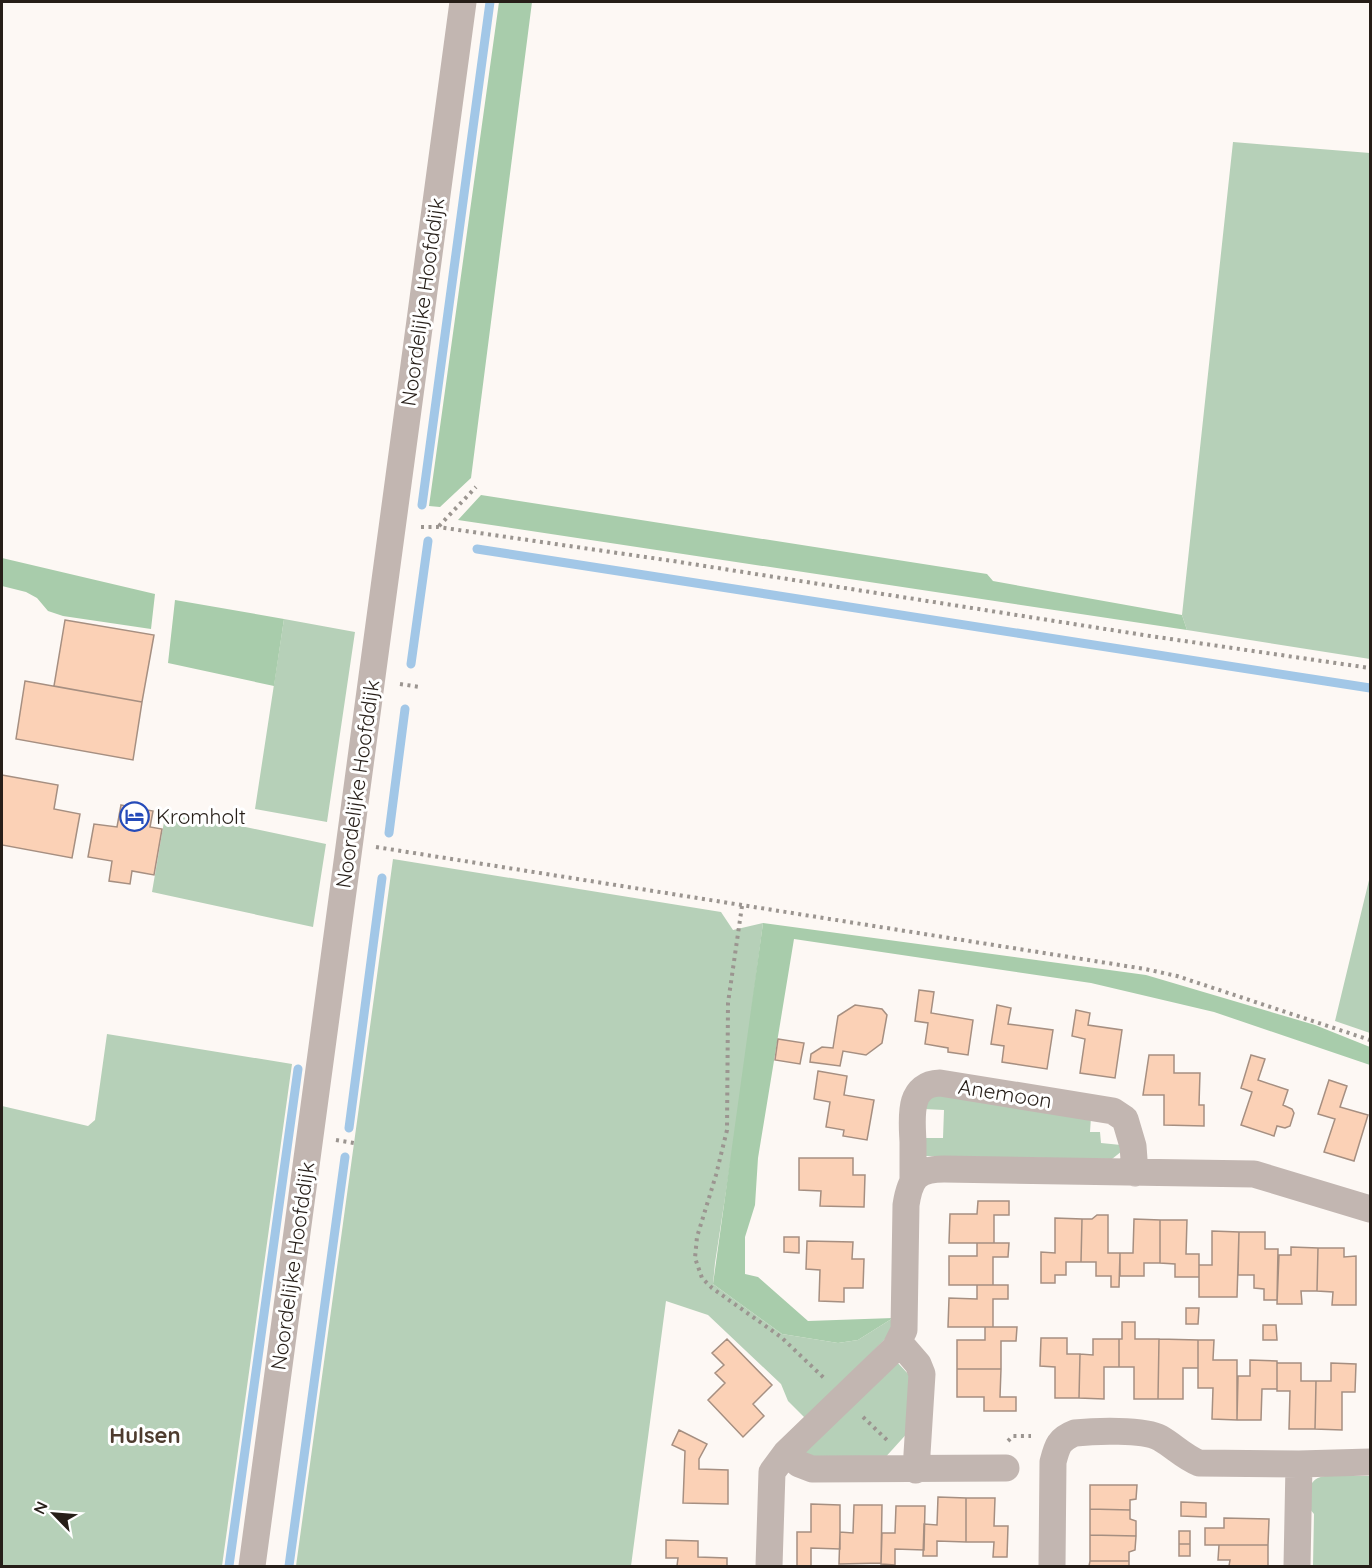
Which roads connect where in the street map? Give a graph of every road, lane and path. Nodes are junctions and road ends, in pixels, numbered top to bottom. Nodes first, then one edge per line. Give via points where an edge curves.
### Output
1 (463, 2) edge
2 (476, 487) dead end
3 (393, 527) junction
4 (438, 527) junction
5 (1371, 668) edge
6 (350, 839) junction
7 (742, 906) junction
8 (1371, 1040) edge
9 (1136, 1173) junction
10 (913, 1180) junction
11 (1371, 1209) edge
12 (899, 1342) junction
13 (843, 1397) junction
14 (786, 1453) junction
15 (1371, 1462) edge
16 (1299, 1464) junction
17 (1006, 1468) dead end
18 (916, 1470) junction
19 (252, 1566) edge
20 (769, 1566) edge
21 (1052, 1566) edge
22 (1297, 1566) edge

1 - 3 street, Noordelijke Hoofddijk
2 - 4 path
3 - 4 path
3 - 6 street, Noordelijke Hoofddijk
4 - 5 path
6 - 7 path via 377,848
6 - 19 street, Noordelijke Hoofddijk
7 - 8 path via 1177,976
7 - 13 path via 728,1004 727,1130 697,1237 695,1258 702,1278 712,1288 781,1337
9 - 10 street via 931,1169 921,1171
9 - 10 street, Anemoon via 1125,1119 1113,1111 929,1083 918,1093 912,1109
9 - 11 street via 1254,1174
10 - 12 street, Anemoon via 906,1205 905,1319
12 - 13 street
12 - 18 street via 922,1374
13 - 14 street
13 - 18 path
14 - 18 street via 812,1469
14 - 20 street via 772,1472
15 - 16 street
16 - 21 street via 1199,1463 1148,1433 1087,1432 1065,1437 1053,1462
16 - 22 street
17 - 18 street

